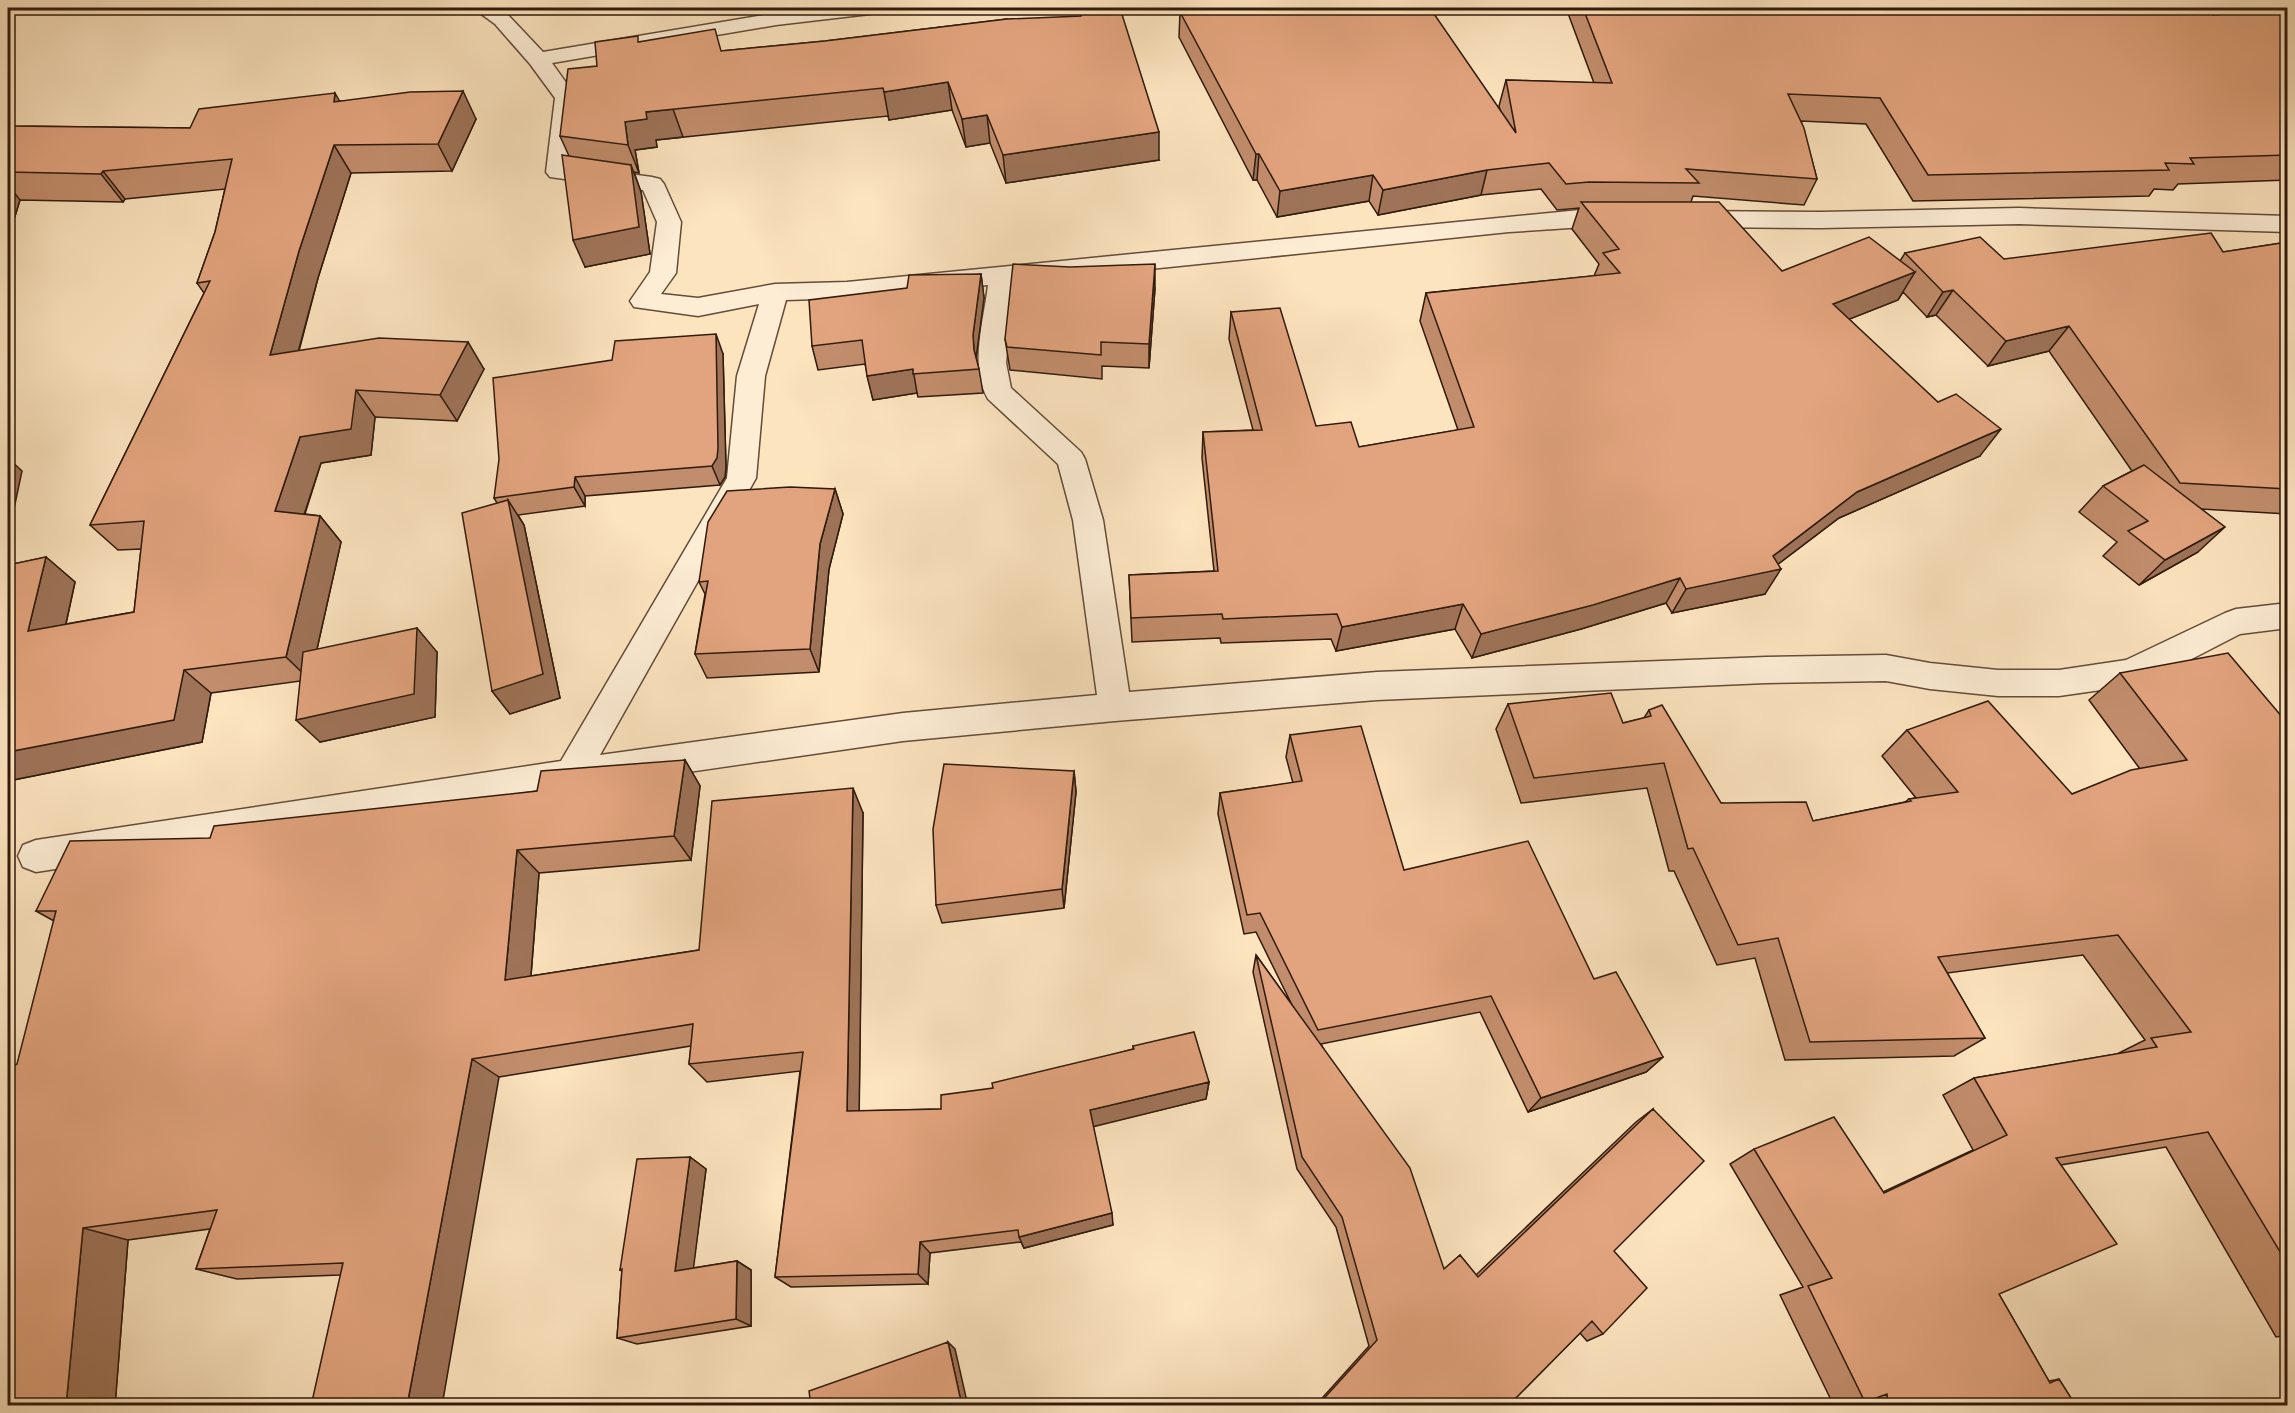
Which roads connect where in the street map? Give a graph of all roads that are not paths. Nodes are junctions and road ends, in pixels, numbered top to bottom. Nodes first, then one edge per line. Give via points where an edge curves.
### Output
1 (483, 8) edge
2 (870, 8) edge
3 (538, 59) junction
4 (2288, 224) edge
5 (1002, 277) junction
6 (775, 292) junction
7 (2288, 615) edge
8 (1115, 707) junction
9 (571, 774) junction
10 (36, 856) dead end

1 - 3 street via 502,20
2 - 3 street via 776,19
3 - 6 street via 566,98 558,172 652,184 669,222 663,273 643,301 698,307
4 - 5 street via 2019,216 1821,220 1580,218
5 - 6 street via 847,291
5 - 8 street via 992,363 998,392 1071,459 1088,520
6 - 9 street via 751,376 741,478
7 - 8 street via 2236,622 2129,673 2059,683 1998,683 1886,668 1766,670 1377,686
8 - 9 street via 903,727
9 - 10 street

